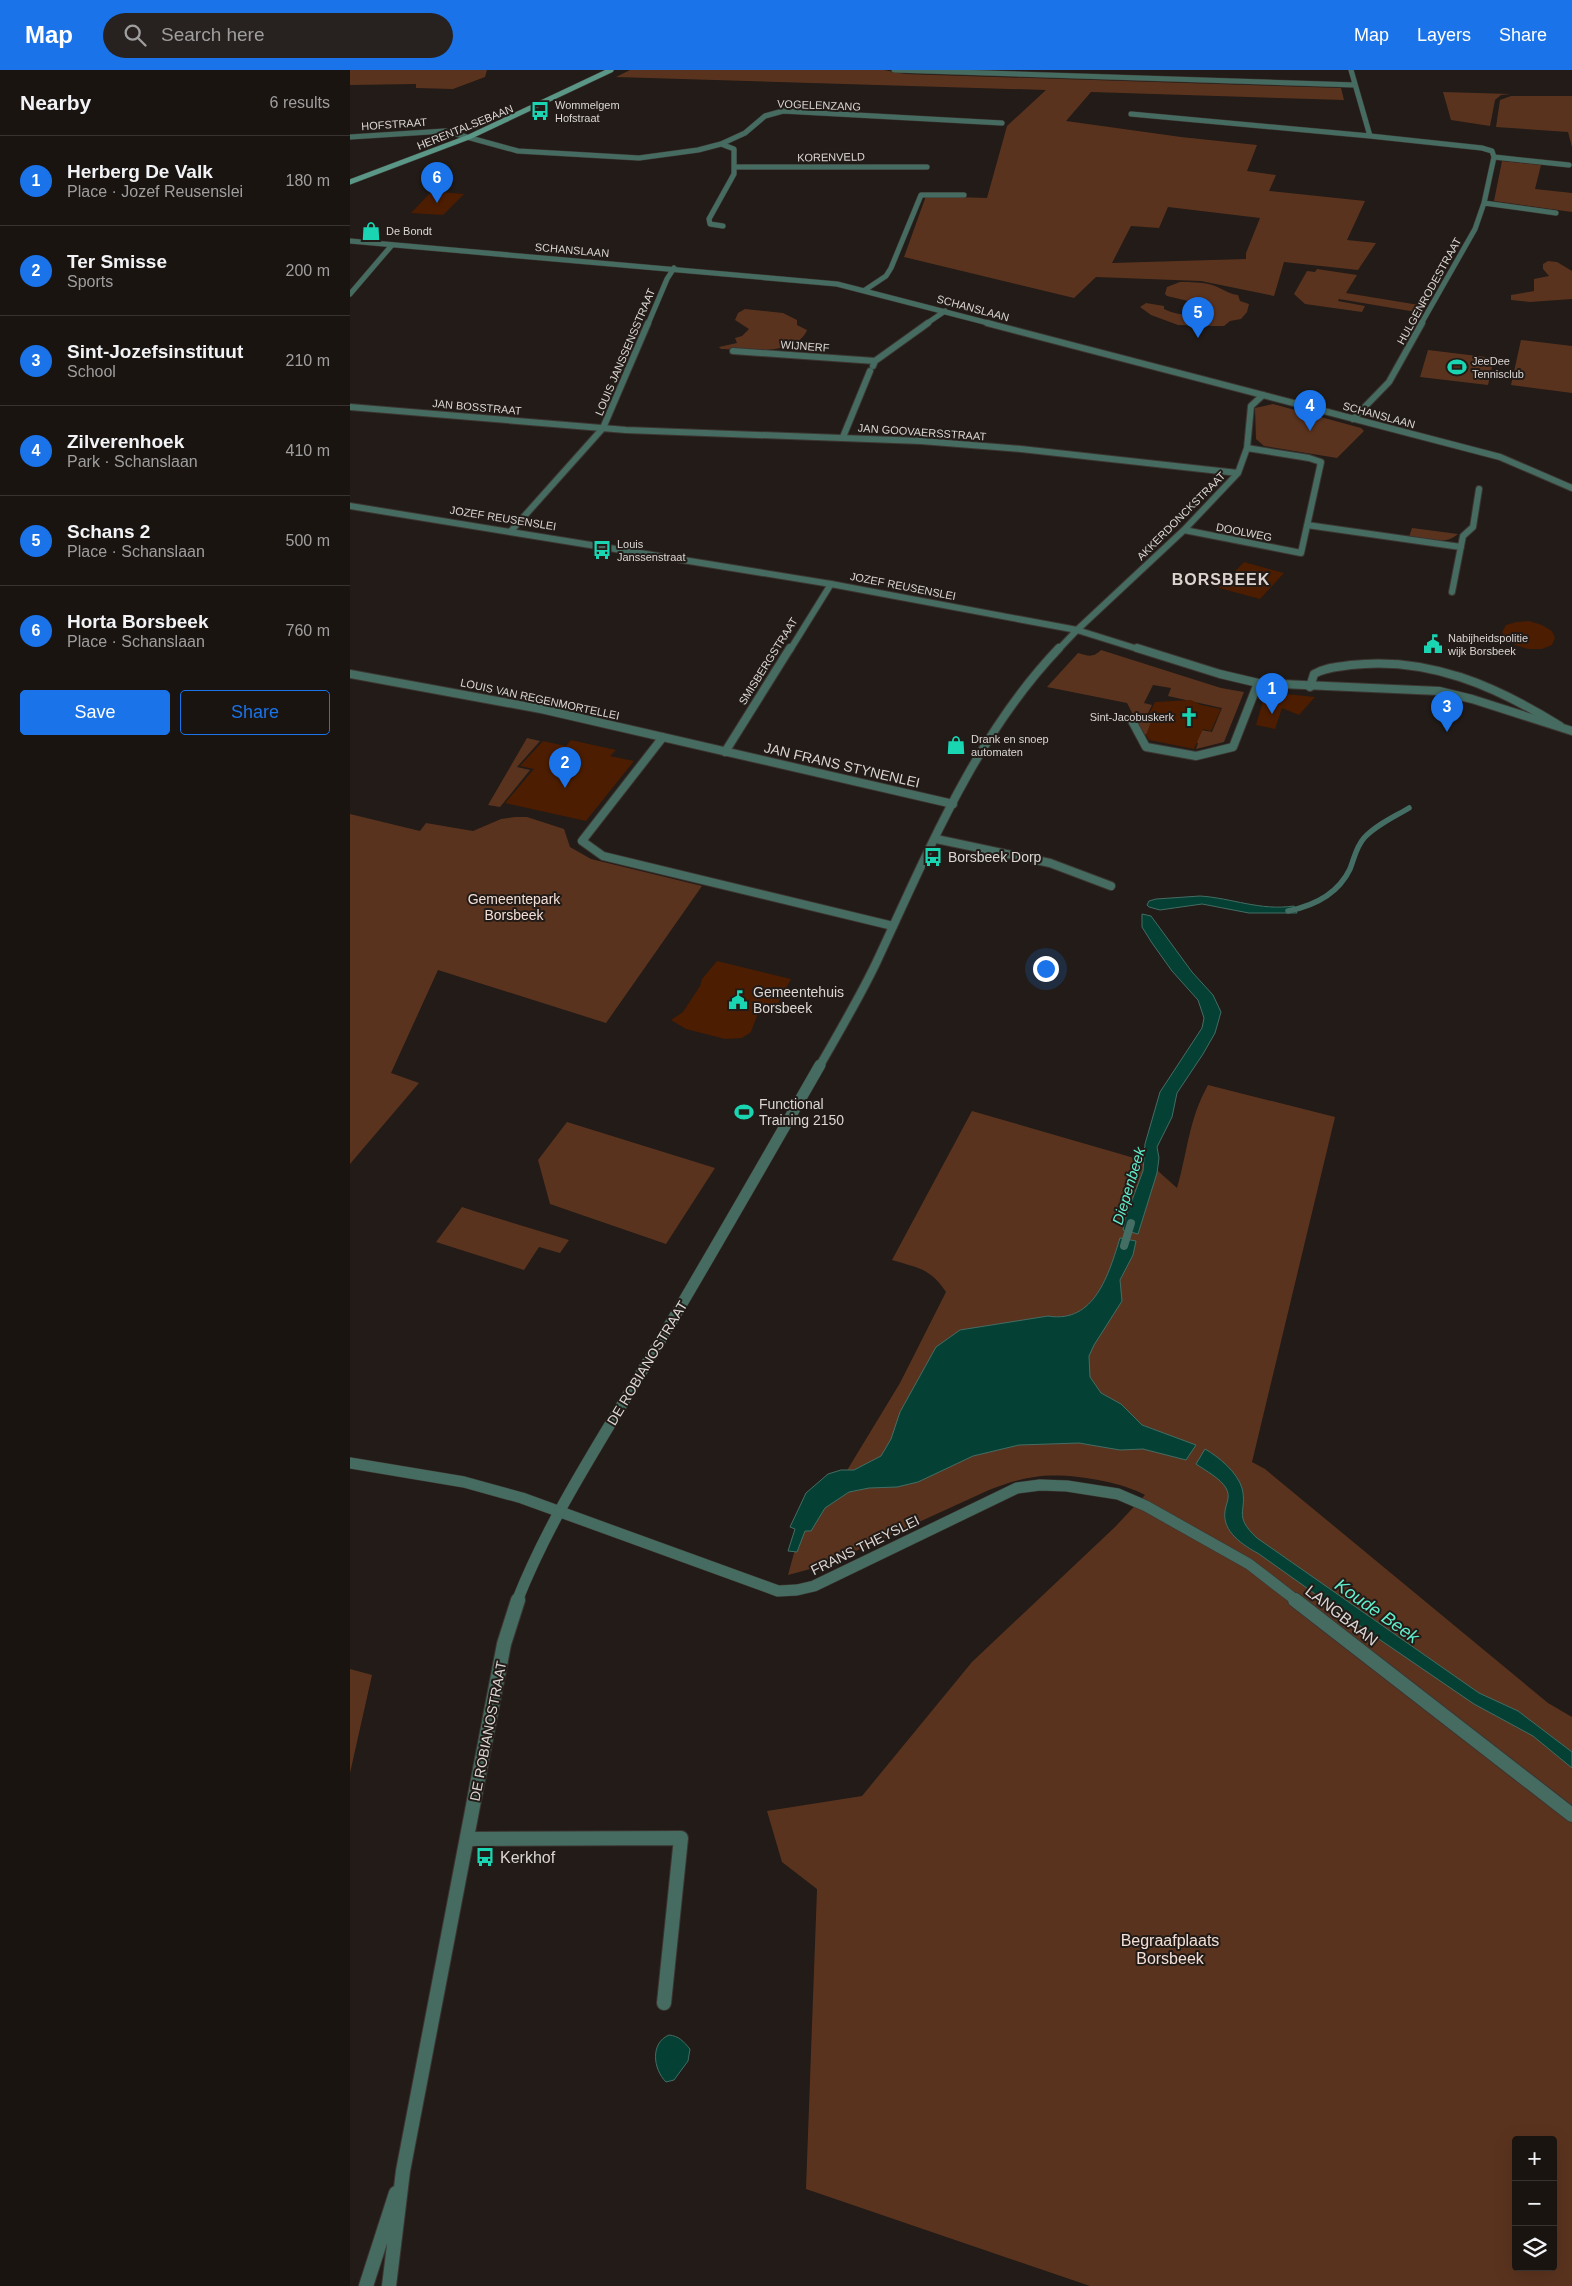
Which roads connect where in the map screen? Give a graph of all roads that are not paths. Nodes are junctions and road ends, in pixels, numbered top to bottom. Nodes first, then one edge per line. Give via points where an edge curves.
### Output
1 (599, 70) edge
2 (611, 70) edge
3 (894, 70) edge
4 (1351, 70) edge
5 (1355, 85) junction
6 (1131, 114) dead end
7 (1002, 123) dead end
8 (461, 135) junction
9 (1370, 136) junction
10 (350, 137) edge
11 (469, 137) junction
12 (721, 144) junction
13 (1494, 157) junction
14 (1569, 165) dead end
15 (735, 167) junction
16 (927, 167) dead end
17 (350, 176) edge
18 (350, 182) edge
19 (964, 195) dead end
20 (1484, 203) junction
21 (1556, 213) dead end
22 (723, 226) dead end
23 (350, 241) edge
24 (392, 245) junction
25 (674, 268) junction
26 (865, 290) junction
27 (350, 294) edge
28 (945, 311) junction
29 (733, 351) dead end
30 (875, 361) junction
31 (1263, 395) junction
32 (350, 407) edge
33 (1353, 419) junction
34 (603, 428) junction
35 (843, 437) junction
36 (1247, 448) junction
37 (1238, 474) junction
38 (1572, 488) edge
39 (1479, 489) dead end
40 (350, 506) edge
41 (1307, 525) junction
42 (1184, 530) junction
43 (511, 531) junction
44 (1461, 547) junction
45 (831, 584) junction
46 (1452, 592) dead end
47 (1076, 630) junction
48 (350, 674) edge
49 (1258, 683) junction
50 (1310, 687) junction
51 (1131, 718) dead end
52 (1560, 726) junction
53 (1572, 731) edge
54 (663, 738) junction
55 (725, 752) junction
56 (953, 804) junction
57 (936, 839) junction
58 (1111, 886) dead end
59 (893, 926) junction
60 (350, 1463) edge
61 (1067, 1486) joint
62 (560, 1511) junction
63 (1572, 1815) edge
64 (468, 1839) junction
65 (664, 2003) dead end
66 (404, 2171) junction
67 (366, 2286) edge
68 (389, 2286) edge

1 - 8 main road, HERENTALSEBAAN
2 - 11 main road, HERENTALSEBAAN
3 - 5 street
4 - 5 street
5 - 9 street
6 - 9 street
7 - 12 street, VOGELENZANG via 783,112 765,116 745,133
8 - 10 street, HOFSTRAAT via 445,131
8 - 11 street, HOFSTRAAT
8 - 17 main road, HERENTALSEBAAN
9 - 13 street via 1482,148 1492,151
11 - 12 street, VOGELENZANG via 518,151 632,158 663,156
11 - 18 main road, HERENTALSEBAAN
12 - 15 street via 734,149
13 - 14 street
13 - 20 street, HULGENRODESTRAAT
15 - 16 street, KORENVELD
15 - 22 street via 709,219 710,224
19 - 26 street via 921,195 891,268 886,276
20 - 21 street
20 - 33 street, HULGENRODESTRAAT via 1471,236 1389,382
23 - 24 street, SCHANSLAAN
24 - 25 street, SCHANSLAAN
24 - 27 street
25 - 26 street, SCHANSLAAN via 809,280
25 - 34 street, LOUIS JANSSENSSTRAAT
26 - 28 street, SCHANSLAAN
28 - 30 street
28 - 31 street, SCHANSLAAN
29 - 30 street, WIJNERF
30 - 35 street
31 - 33 street, SCHANSLAAN
31 - 36 street, AKKERDONCKSTRAAT via 1251,406
32 - 34 street, JAN BOSSTRAAT
33 - 38 street, SCHANSLAAN via 1500,457
34 - 35 street, JAN GOOVAERSSTRAAT
34 - 43 street, LOUIS JANSSENSSTRAAT
35 - 37 street, JAN GOOVAERSSTRAAT via 1021,449
36 - 37 street, AKKERDONCKSTRAAT
36 - 41 street via 1321,462
37 - 42 street, AKKERDONCKSTRAAT
39 - 44 street via 1473,526 1463,536
40 - 43 street, JOZEF REUSENSLEI
41 - 42 street, DOOLWEG via 1301,553
41 - 44 street
42 - 47 street, AKKERDONCKSTRAAT
43 - 45 street, JOZEF REUSENSLEI
44 - 46 street
45 - 47 street, JOZEF REUSENSLEI
45 - 55 street, SMISBERGSTRAAT
47 - 49 street, JOZEF REUSENSLEI
47 - 56 street, DE ROBIANOSTRAAT via 1017,695
48 - 54 street, LOUIS VAN REGENMORTELLEI via 541,709
49 - 50 street, JOZEF REUSENSLEI
49 - 51 street via 1233,747 1196,756 1146,747
50 - 52 street, JOZEF REUSENSLEI via 1403,688 1439,692
50 - 52 street via 1314,673 1322,669 1370,664 1424,666 1482,683
52 - 53 street
54 - 55 street, LOUIS VAN REGENMORTELLEI
54 - 59 street via 582,841 603,856
55 - 56 street, JAN FRANS STYNENLEI
56 - 57 street, DE ROBIANOSTRAAT
57 - 58 street via 1050,863
57 - 59 street, DE ROBIANOSTRAAT
59 - 62 street, DE ROBIANOSTRAAT via 865,985
60 - 62 street, FRANS THEYSLEI via 464,1482
61 - 62 street, FRANS THEYSLEI via 1018,1488 814,1586 778,1591
61 - 63 street, LANGBAAN via 1103,1490 1129,1498 1249,1564
62 - 64 street, DE ROBIANOSTRAAT via 512,1609
64 - 65 street via 681,1838
64 - 66 street, DE ROBIANOSTRAAT
66 - 67 street, DE ROBIANOSTRAAT
66 - 68 street, DE ROBIANOSTRAAT

